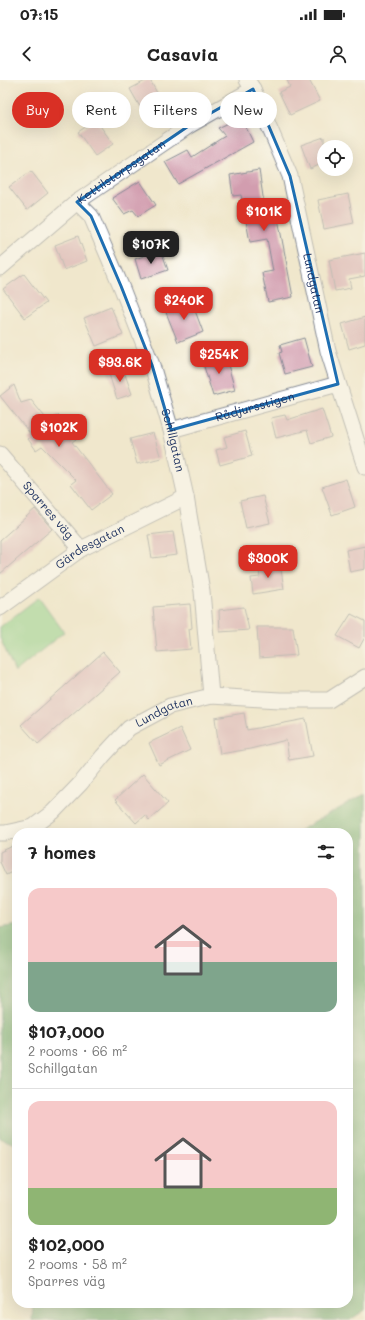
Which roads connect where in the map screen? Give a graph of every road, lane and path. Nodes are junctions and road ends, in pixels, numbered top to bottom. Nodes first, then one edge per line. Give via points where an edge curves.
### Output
1 (250, 84) edge
2 (77, 202) junction
3 (0, 268) edge
4 (338, 384) junction
5 (171, 430) junction
6 (0, 454) edge
7 (365, 466) edge
8 (186, 497) junction
9 (81, 549) junction
10 (0, 608) edge
11 (365, 677) edge
12 (211, 696) junction
13 (25, 828) edge
14 (12, 831) edge
15 (0, 833) edge

1 - 2 street, Kettilstorpsgatan
1 - 4 street, Lundgatan via 290,176 328,351
2 - 3 street, Kettilstorpsgatan
2 - 5 street, Schillgatan via 91,216 121,286 152,365
4 - 5 street, Rådjursstigen
4 - 7 street, Lundgatan
5 - 8 street, Schillgatan
6 - 9 street, Sparres väg
8 - 9 street, Gärdesgatan
8 - 12 street, Schillgatan via 202,592
9 - 10 street, Gärdesgatan
11 - 12 street, Lundgatan via 329,700
12 - 13 street, Lundgatan via 170,706 129,728 53,812 33,826
14 - 15 street, Lundgatan

